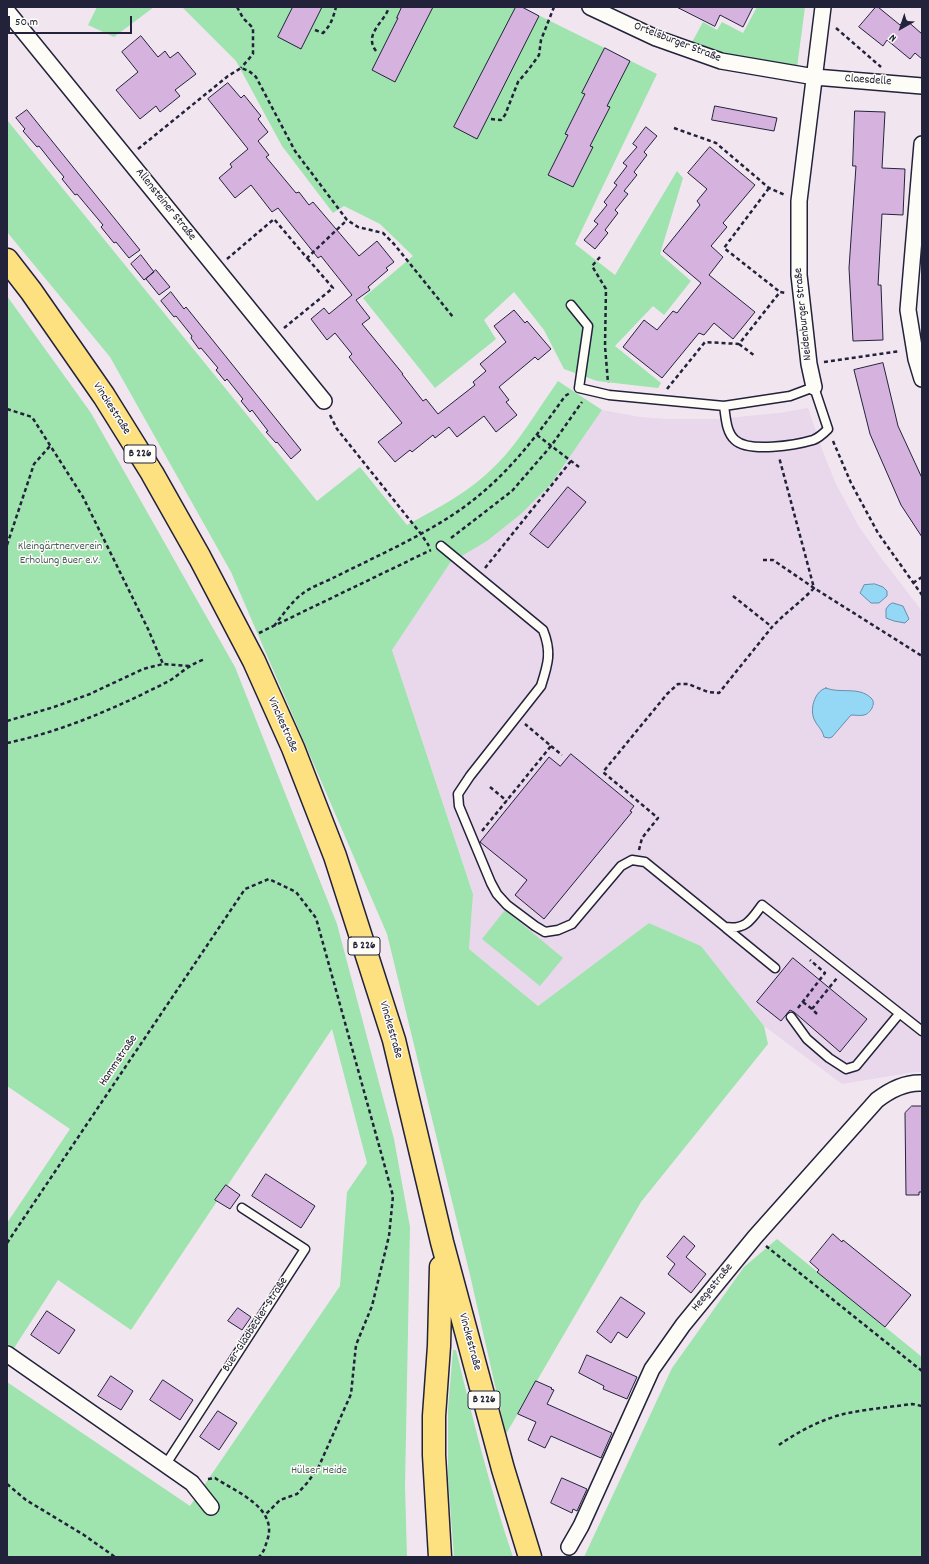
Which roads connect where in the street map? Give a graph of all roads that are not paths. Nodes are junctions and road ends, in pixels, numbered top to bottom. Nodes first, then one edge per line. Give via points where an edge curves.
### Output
1 (590, 7) edge
2 (7, 10) edge
3 (822, 12) edge
4 (814, 78) junction
5 (922, 86) edge
6 (922, 144) edge
7 (921, 170) edge
8 (7, 260) edge
9 (571, 305) dead end
10 (922, 379) edge
11 (814, 387) junction
12 (324, 400) road end
13 (724, 406) junction
14 (441, 546) road end
15 (725, 927) junction
16 (775, 968) dead end
17 (899, 1014) junction
18 (791, 1017) road end
19 (922, 1031) edge
20 (922, 1083) edge
21 (242, 1208) dead end
22 (442, 1242) junction
23 (7, 1354) edge
24 (166, 1464) junction
25 (211, 1508) dead end
26 (569, 1547) dead end
27 (440, 1557) edge
28 (530, 1557) edge

1 - 4 street, Ortelsburger Straße via 656,38 721,61
2 - 12 street, Allensteiner Straße
3 - 4 street, Neidenburger Straße
4 - 5 street, Claesdelle
4 - 11 street, Neidenburger Straße via 799,201 799,275
6 - 7 street
7 - 10 street via 908,310
8 - 22 main road, Vinckestraße / B 226 via 104,396 152,473 254,660 293,748 335,856 394,1040
9 - 13 lane via 588,326 579,388 610,395
11 - 13 lane via 790,396
11 - 13 lane, Neidenburger Straße via 828,429 814,440 776,447 742,445 729,431
14 - 15 lane via 543,630 547,639 549,652 540,686 458,794 459,806 497,894 507,905 545,932 558,930 572,924 621,866 632,860 645,862
15 - 16 lane
15 - 17 lane via 734,928 749,922 762,905
17 - 18 lane via 856,1066 846,1069 807,1039
17 - 19 lane
20 - 26 street, Heegestraße via 915,1082 892,1089 877,1100 755,1237 683,1325 652,1369 581,1526
21 - 24 lane, Buer-Gladbecker-Straße via 305,1249
22 - 27 main road, Vinckestraße / B 226 via 434,1416
22 - 28 main road, Vinckestraße / B 226 via 503,1469
23 - 24 street
24 - 25 street via 192,1483

